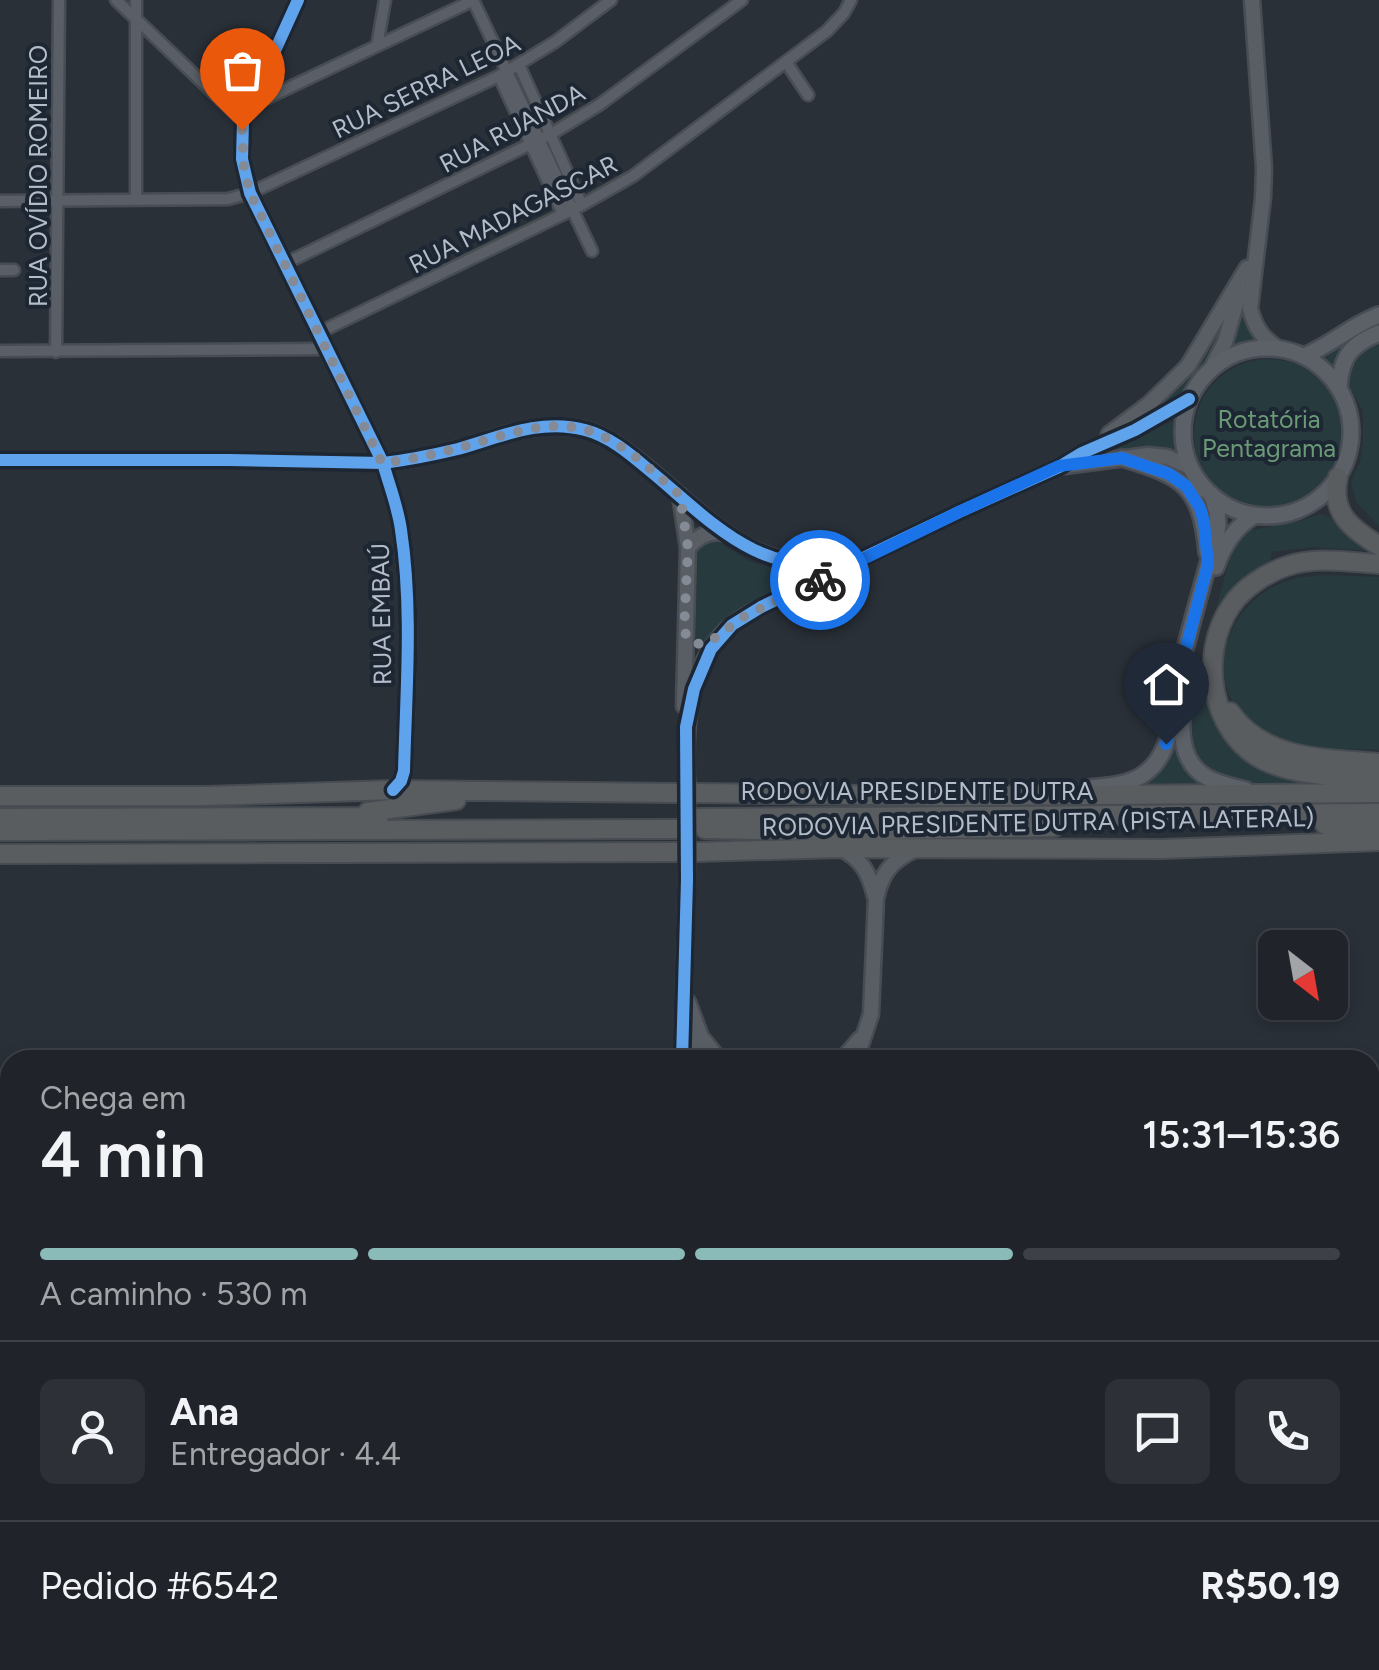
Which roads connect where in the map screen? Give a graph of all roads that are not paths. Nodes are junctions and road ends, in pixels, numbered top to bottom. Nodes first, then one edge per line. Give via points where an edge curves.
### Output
1 (58, 0) edge
2 (116, 0) edge
3 (136, 0) edge
4 (298, 0) edge
5 (385, 0) edge
6 (611, 0) edge
7 (742, 0) edge
8 (852, 0) edge
9 (1252, 0) edge
10 (473, 1) edge
11 (136, 20) junction
12 (377, 46) junction
13 (788, 61) junction
14 (508, 71) junction
15 (262, 75) junction
16 (282, 92) junction
17 (808, 95) dead end
18 (245, 114) junction
19 (541, 139) junction
20 (250, 193) junction
21 (136, 199) junction
22 (0, 200) edge
23 (59, 200) junction
24 (572, 210) junction
25 (1259, 232) junction
26 (592, 250) dead end
27 (284, 264) junction
28 (1247, 268) junction
29 (0, 270) edge
30 (14, 270) dead end
31 (1379, 316) edge
32 (1379, 332) edge
33 (318, 333) junction
34 (326, 349) junction
35 (1278, 349) junction
36 (0, 351) edge
37 (56, 352) junction
38 (1304, 356) junction
39 (1211, 369) junction
40 (1339, 388) junction
41 (1190, 399) junction
42 (1082, 452) junction
43 (1122, 458) junction
44 (0, 460) edge
45 (382, 463) junction
46 (1059, 466) junction
47 (1190, 468) junction
48 (1338, 477) junction
49 (680, 495) junction
50 (1212, 496) junction
51 (1255, 515) junction
52 (726, 534) junction
53 (1379, 546) edge
54 (688, 548) junction
55 (882, 549) junction
56 (781, 560) junction
57 (1208, 564) junction
58 (1379, 564) edge
59 (776, 600) junction
60 (684, 631) junction
61 (721, 634) junction
62 (1213, 678) junction
63 (686, 727) junction
64 (1379, 763) edge
65 (404, 771) junction
66 (1379, 779) edge
67 (687, 789) junction
68 (392, 790) junction
69 (423, 791) junction
70 (516, 792) junction
71 (1379, 792) edge
72 (1256, 793) junction
73 (1038, 794) junction
74 (0, 796) edge
75 (1379, 803) edge
76 (1379, 813) edge
77 (1180, 814) junction
78 (335, 817) junction
79 (0, 818) edge
80 (1379, 825) edge
81 (0, 833) edge
82 (688, 837) junction
83 (834, 840) junction
84 (1379, 841) edge
85 (1284, 846) junction
86 (917, 848) junction
87 (1379, 853) edge
88 (0, 854) edge
89 (136, 855) junction
90 (876, 899) junction
91 (685, 982) junction
92 (684, 1010) junction
93 (867, 1030) junction
94 (682, 1050) edge
95 (698, 1050) edge
96 (711, 1050) edge
97 (850, 1050) edge
98 (860, 1050) edge

1 - 23 street, RUA OVÍDIO ROMEIRO
2 - 11 street
3 - 11 street
4 - 15 street, RUA EMBAÚ
5 - 12 street
6 - 14 street, RUA SERRA LEOA
7 - 19 street, RUA RUANDA via 599,105
8 - 13 street, RUA MADAGASCAR via 827,31
9 - 25 street via 1263,134
10 - 12 street
10 - 14 street
11 - 18 street
11 - 21 street
12 - 16 street
13 - 17 street
13 - 24 street, RUA MADAGASCAR via 633,176
14 - 19 street
14 - 19 street
14 - 20 street, RUA SERRA LEOA
15 - 16 street
15 - 18 street, RUA EMBAÚ
16 - 18 street
18 - 20 street, RUA EMBAÚ via 242,159
19 - 24 street
19 - 24 street
19 - 27 street, RUA RUANDA
20 - 21 street, RUA SERRA LEOA
20 - 27 street, RUA EMBAÚ
21 - 23 street, RUA SERRA LEOA
22 - 23 street, RUA SERRA LEOA
23 - 37 street, RUA OVÍDIO ROMEIRO
24 - 26 street
24 - 33 street, RUA MADAGASCAR
25 - 28 street
25 - 35 street via 1250,308 1260,333
27 - 33 street, RUA EMBAÚ
28 - 39 street via 1232,325
28 - 42 street via 1188,366 1128,422
29 - 30 street
31 - 38 main road
32 - 40 main road via 1348,354
33 - 34 street, RUA EMBAÚ
34 - 37 street
34 - 45 street, RUA EMBAÚ
35 - 38 main road
35 - 39 main road via 1236,354
36 - 37 street
38 - 40 main road
39 - 41 main road
40 - 48 main road via 1351,432
41 - 42 street
41 - 47 main road via 1183,440
42 - 46 street
43 - 46 street
43 - 47 street via 1158,456
43 - 57 main road via 1186,486 1204,522
44 - 45 street
45 - 49 street via 524,428 569,427 603,436
45 - 65 street, RUA EMBAÚ via 404,553
46 - 55 street
47 - 50 main road
48 - 51 main road via 1302,508
48 - 53 highway via 1341,514
49 - 52 street
49 - 54 street
50 - 51 main road
50 - 57 main road via 1218,526
51 - 72 main road via 1220,554 1182,724 1185,750 1201,774
52 - 54 street via 710,532
52 - 56 street
54 - 60 street
55 - 56 street via 841,560
55 - 59 street
56 - 59 street via 788,578
57 - 73 main road via 1158,761 1124,784
58 - 62 highway via 1311,561 1263,578 1224,618
59 - 61 street
60 - 61 street via 700,645
60 - 63 street
61 - 63 street via 699,675
62 - 64 highway via 1236,721 1262,742 1292,754
62 - 66 highway via 1225,722 1253,754 1282,768
63 - 67 street
65 - 68 street
65 - 69 street
67 - 70 highway, RODOVIA PRESIDENTE DUTRA (PISTA LATERAL)
67 - 73 highway, RODOVIA PRESIDENTE DUTRA (PISTA LATERAL)
67 - 91 street, bridge
68 - 69 highway, RODOVIA PRESIDENTE DUTRA (PISTA LATERAL)
68 - 74 highway, RODOVIA PRESIDENTE DUTRA (PISTA LATERAL)
69 - 70 highway, RODOVIA PRESIDENTE DUTRA (PISTA LATERAL)
70 - 78 highway
71 - 72 highway, RODOVIA PRESIDENTE DUTRA (PISTA LATERAL)
72 - 73 highway, RODOVIA PRESIDENTE DUTRA (PISTA LATERAL)
75 - 77 highway
76 - 77 highway, RODOVIA PRESIDENTE DUTRA
77 - 82 highway, RODOVIA PRESIDENTE DUTRA
78 - 79 highway, RODOVIA PRESIDENTE DUTRA
78 - 82 highway, RODOVIA PRESIDENTE DUTRA via 506,820
80 - 83 highway, RODOVIA PRESIDENTE DUTRA via 1178,825
81 - 82 highway, RODOVIA PRESIDENTE DUTRA
81 - 89 highway
82 - 83 highway, RODOVIA PRESIDENTE DUTRA (PISTA LATERAL)
82 - 89 highway, RODOVIA PRESIDENTE DUTRA (PISTA LATERAL) via 661,852
83 - 86 highway, RODOVIA PRESIDENTE DUTRA (PISTA LATERAL)
83 - 90 street via 864,866
84 - 85 highway, RODOVIA PRESIDENTE DUTRA (PISTA LATERAL)
85 - 86 highway, RODOVIA PRESIDENTE DUTRA (PISTA LATERAL)
85 - 87 highway
86 - 90 street via 890,866
88 - 89 highway, RODOVIA PRESIDENTE DUTRA (PISTA LATERAL)
90 - 93 street
91 - 92 street
91 - 96 street via 696,1026
92 - 94 street
92 - 95 street
93 - 97 street
93 - 98 street

